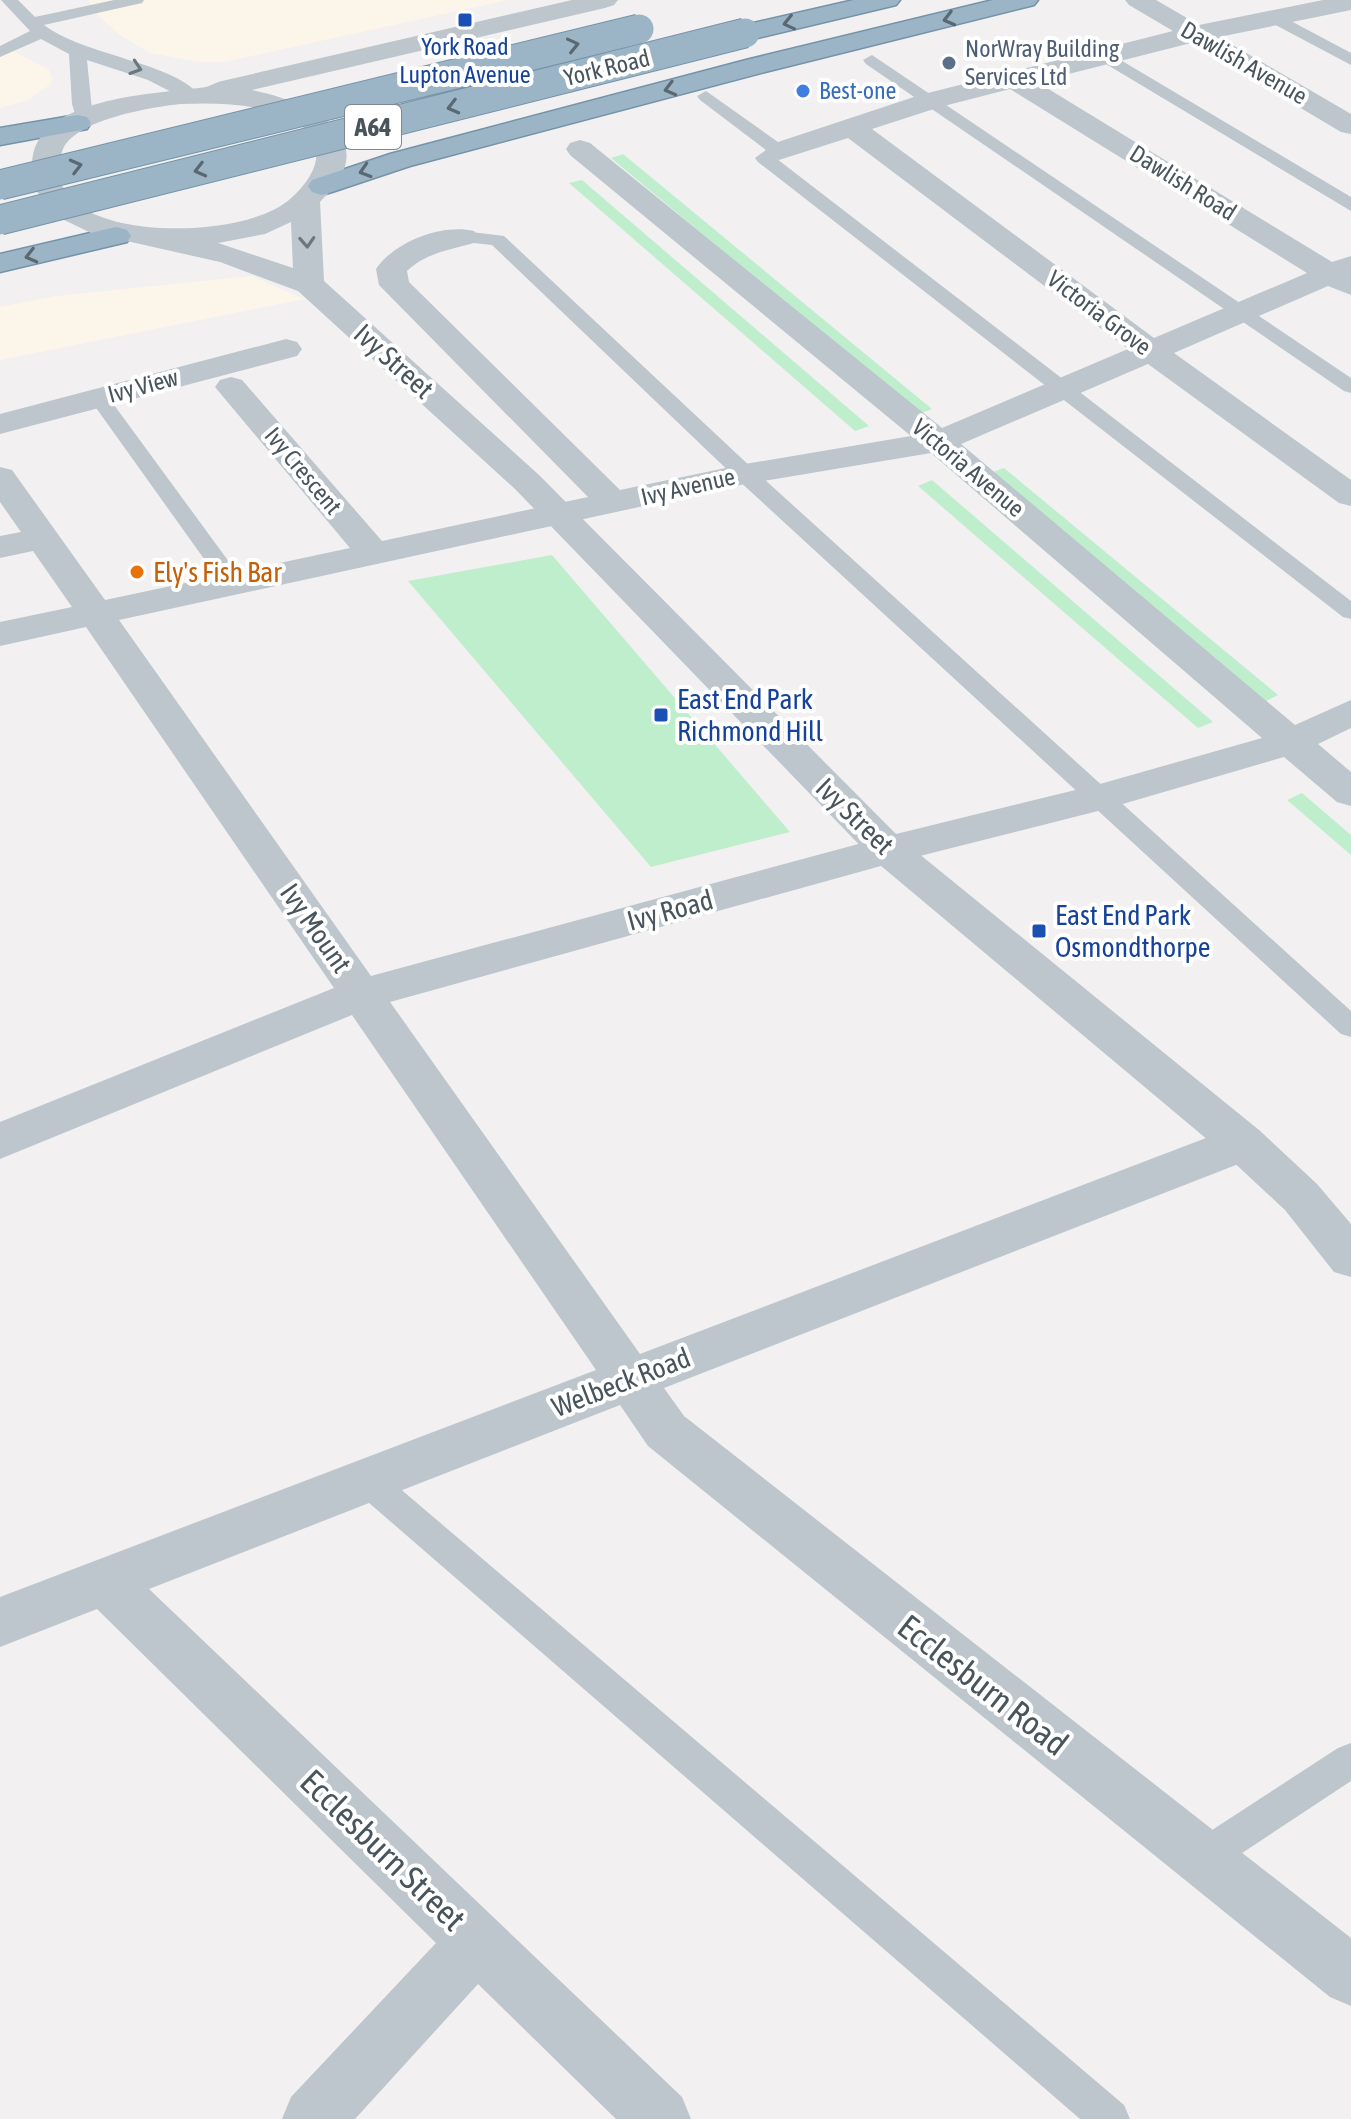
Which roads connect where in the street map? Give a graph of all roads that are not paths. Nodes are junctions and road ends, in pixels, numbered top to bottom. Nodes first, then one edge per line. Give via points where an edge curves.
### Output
1 (9, 0) edge
2 (136, 0) edge
3 (887, 0) edge
4 (1025, 0) edge
5 (598, 1) edge
6 (1139, 1) edge
7 (1351, 2) edge
8 (1274, 17) junction
9 (659, 24) dead end
10 (37, 28) junction
11 (1194, 34) junction
12 (77, 49) junction
13 (0, 52) edge
14 (1107, 57) junction
15 (872, 60) dead end
16 (1351, 60) edge
17 (310, 67) junction
18 (1015, 80) junction
19 (195, 95) junction
20 (706, 96) dead end
21 (930, 101) junction
22 (289, 109) junction
23 (81, 121) junction
24 (850, 126) junction
25 (1351, 126) edge
26 (0, 137) edge
27 (580, 149) dead end
28 (779, 151) junction
29 (0, 185) edge
30 (313, 193) junction
31 (1351, 205) edge
32 (0, 220) edge
33 (116, 236) junction
34 (463, 237) joint
35 (163, 240) junction
36 (0, 263) edge
37 (1344, 275) edge
38 (309, 284) junction
39 (1241, 309) junction
40 (286, 349) dead end
41 (1151, 351) junction
42 (231, 387) dead end
43 (1351, 387) edge
44 (1061, 388) junction
45 (99, 398) junction
46 (0, 424) edge
47 (938, 442) junction
48 (745, 474) junction
49 (0, 477) edge
50 (1351, 496) edge
51 (614, 504) junction
52 (560, 515) junction
53 (43, 538) junction
54 (0, 547) edge
55 (375, 555) junction
56 (235, 586) junction
57 (1351, 612) edge
58 (96, 614) junction
59 (0, 634) edge
60 (1351, 712) edge
61 (1292, 742) junction
62 (1351, 793) edge
63 (1102, 797) junction
64 (888, 850) junction
65 (362, 994) junction
66 (1351, 1027) edge
67 (0, 1141) edge
68 (1243, 1143) junction
69 (1351, 1258) edge
70 (631, 1379) junction
71 (365, 1479) junction
72 (105, 1582) junction
73 (0, 1622) edge
74 (1351, 1760) edge
75 (1202, 1858) junction
76 (477, 1942) junction
77 (1351, 1976) edge
78 (313, 2119) edge
79 (660, 2119) edge
80 (1110, 2119) edge

1 - 10 lane
2 - 10 lane
3 -> 32 highway, York Road / A64, bridge
4 -> 30 highway via 460,145
5 - 17 street
6 - 11 street, Dawlish Avenue
7 - 8 street
8 - 11 street
8 - 16 lane
29 -> 9 highway, York Road / A64, bridge
10 - 12 lane
10 - 13 lane
11 - 14 street
11 - 25 street, Dawlish Avenue
12 -> 19 lane via 154,73
12 - 23 lane
14 - 18 street
14 - 31 lane
15 - 21 lane
17 - 19 street
17 - 22 street
18 - 21 street
18 - 37 street, Dawlish Road
19 - 22 street via 234,96
19 - 23 street via 125,106
20 - 28 lane
21 - 24 street
21 - 39 lane
22 - 30 street via 316,124 331,144 333,166
23 - 26 highway
23 - 33 street via 50,145 38,163 35,181 41,199 58,214
24 - 28 street
24 - 41 street, Victoria Grove
27 - 47 street, Victoria Avenue
28 - 44 lane via 764,158
30 - 35 street via 258,225
30 -> 38 street
33 - 35 street
33 -> 36 highway
34 - 48 lane via 497,240
34 - 51 street, Ivy Street via 404,255 391,269 394,285
35 - 38 street, Ivy Street via 229,255
37 - 39 street, Ivy Avenue
38 - 52 street, Ivy Street
39 - 41 street, Ivy Avenue
39 - 43 lane
40 - 45 street, Ivy View
41 - 44 street, Ivy Avenue
41 - 50 street, Victoria Grove
42 - 55 street, Ivy Crescent
44 - 47 street, Ivy Avenue
44 - 57 lane
45 - 46 street, Ivy View
45 - 56 lane
47 - 48 street, Ivy Avenue
47 - 61 street, Victoria Avenue
48 - 51 street, Ivy Avenue
48 - 63 lane
49 - 53 street, Ivy Mount
51 - 52 street, Ivy Avenue
52 - 55 street, Ivy Avenue
52 - 64 street, Ivy Street
53 - 54 street
53 - 58 street, Ivy Mount
55 - 56 street, Ivy Avenue
56 - 58 street, Ivy Avenue
58 - 59 street, Ivy Avenue
58 - 65 street, Ivy Mount
60 - 61 street, Ivy Road
61 - 62 street, Victoria Avenue
61 - 63 street, Ivy Road
63 - 64 street, Ivy Road
63 - 66 lane
64 - 65 street, Ivy Road
64 - 68 street, Ivy Street
65 - 67 street, Ivy Road
65 - 70 street, Ivy Mount
68 - 69 street, Ivy Street via 1301,1197
68 - 70 street, Welbeck Road
70 - 71 street, Welbeck Road
70 - 75 street, Ecclesburn Road via 666,1431
71 - 72 street, Welbeck Road
71 - 80 lane
72 - 73 street, Welbeck Road
72 - 76 street, Ecclesburn Street
74 - 75 lane
75 - 77 street, Ecclesburn Road
76 - 78 street
76 - 79 street, Ecclesburn Street

